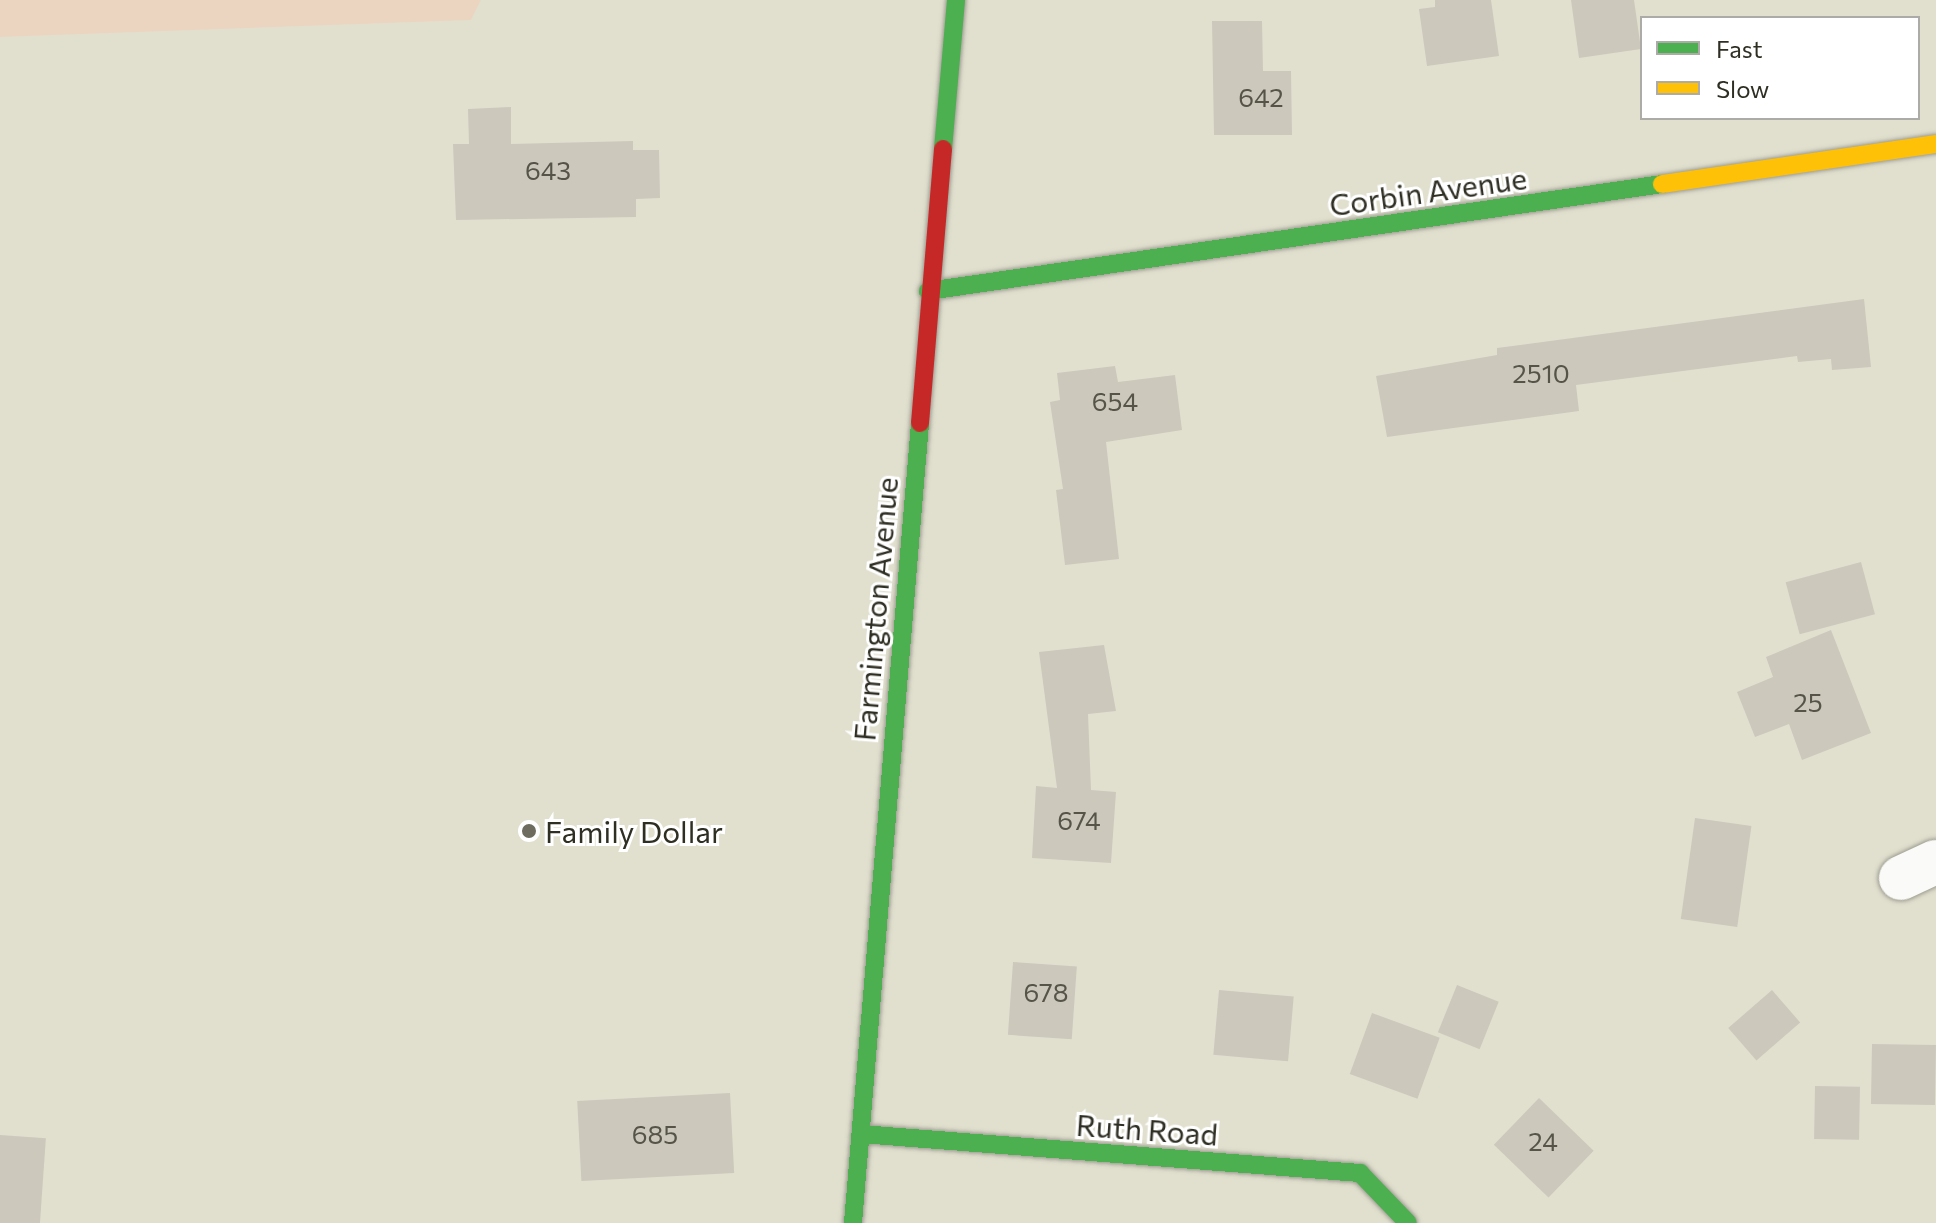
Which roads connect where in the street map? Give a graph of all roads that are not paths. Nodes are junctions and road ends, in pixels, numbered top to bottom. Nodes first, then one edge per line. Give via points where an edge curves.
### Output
1 (956, 0) edge
2 (1936, 144) edge
3 (928, 291) junction
4 (861, 1134) junction
5 (853, 1223) edge
6 (1408, 1223) edge

1 - 3 main road, Farmington Avenue
2 - 3 main road, Corbin Avenue
3 - 4 main road, Farmington Avenue
4 - 5 main road, Farmington Avenue
4 - 6 main road, Ruth Road via 1360,1173

